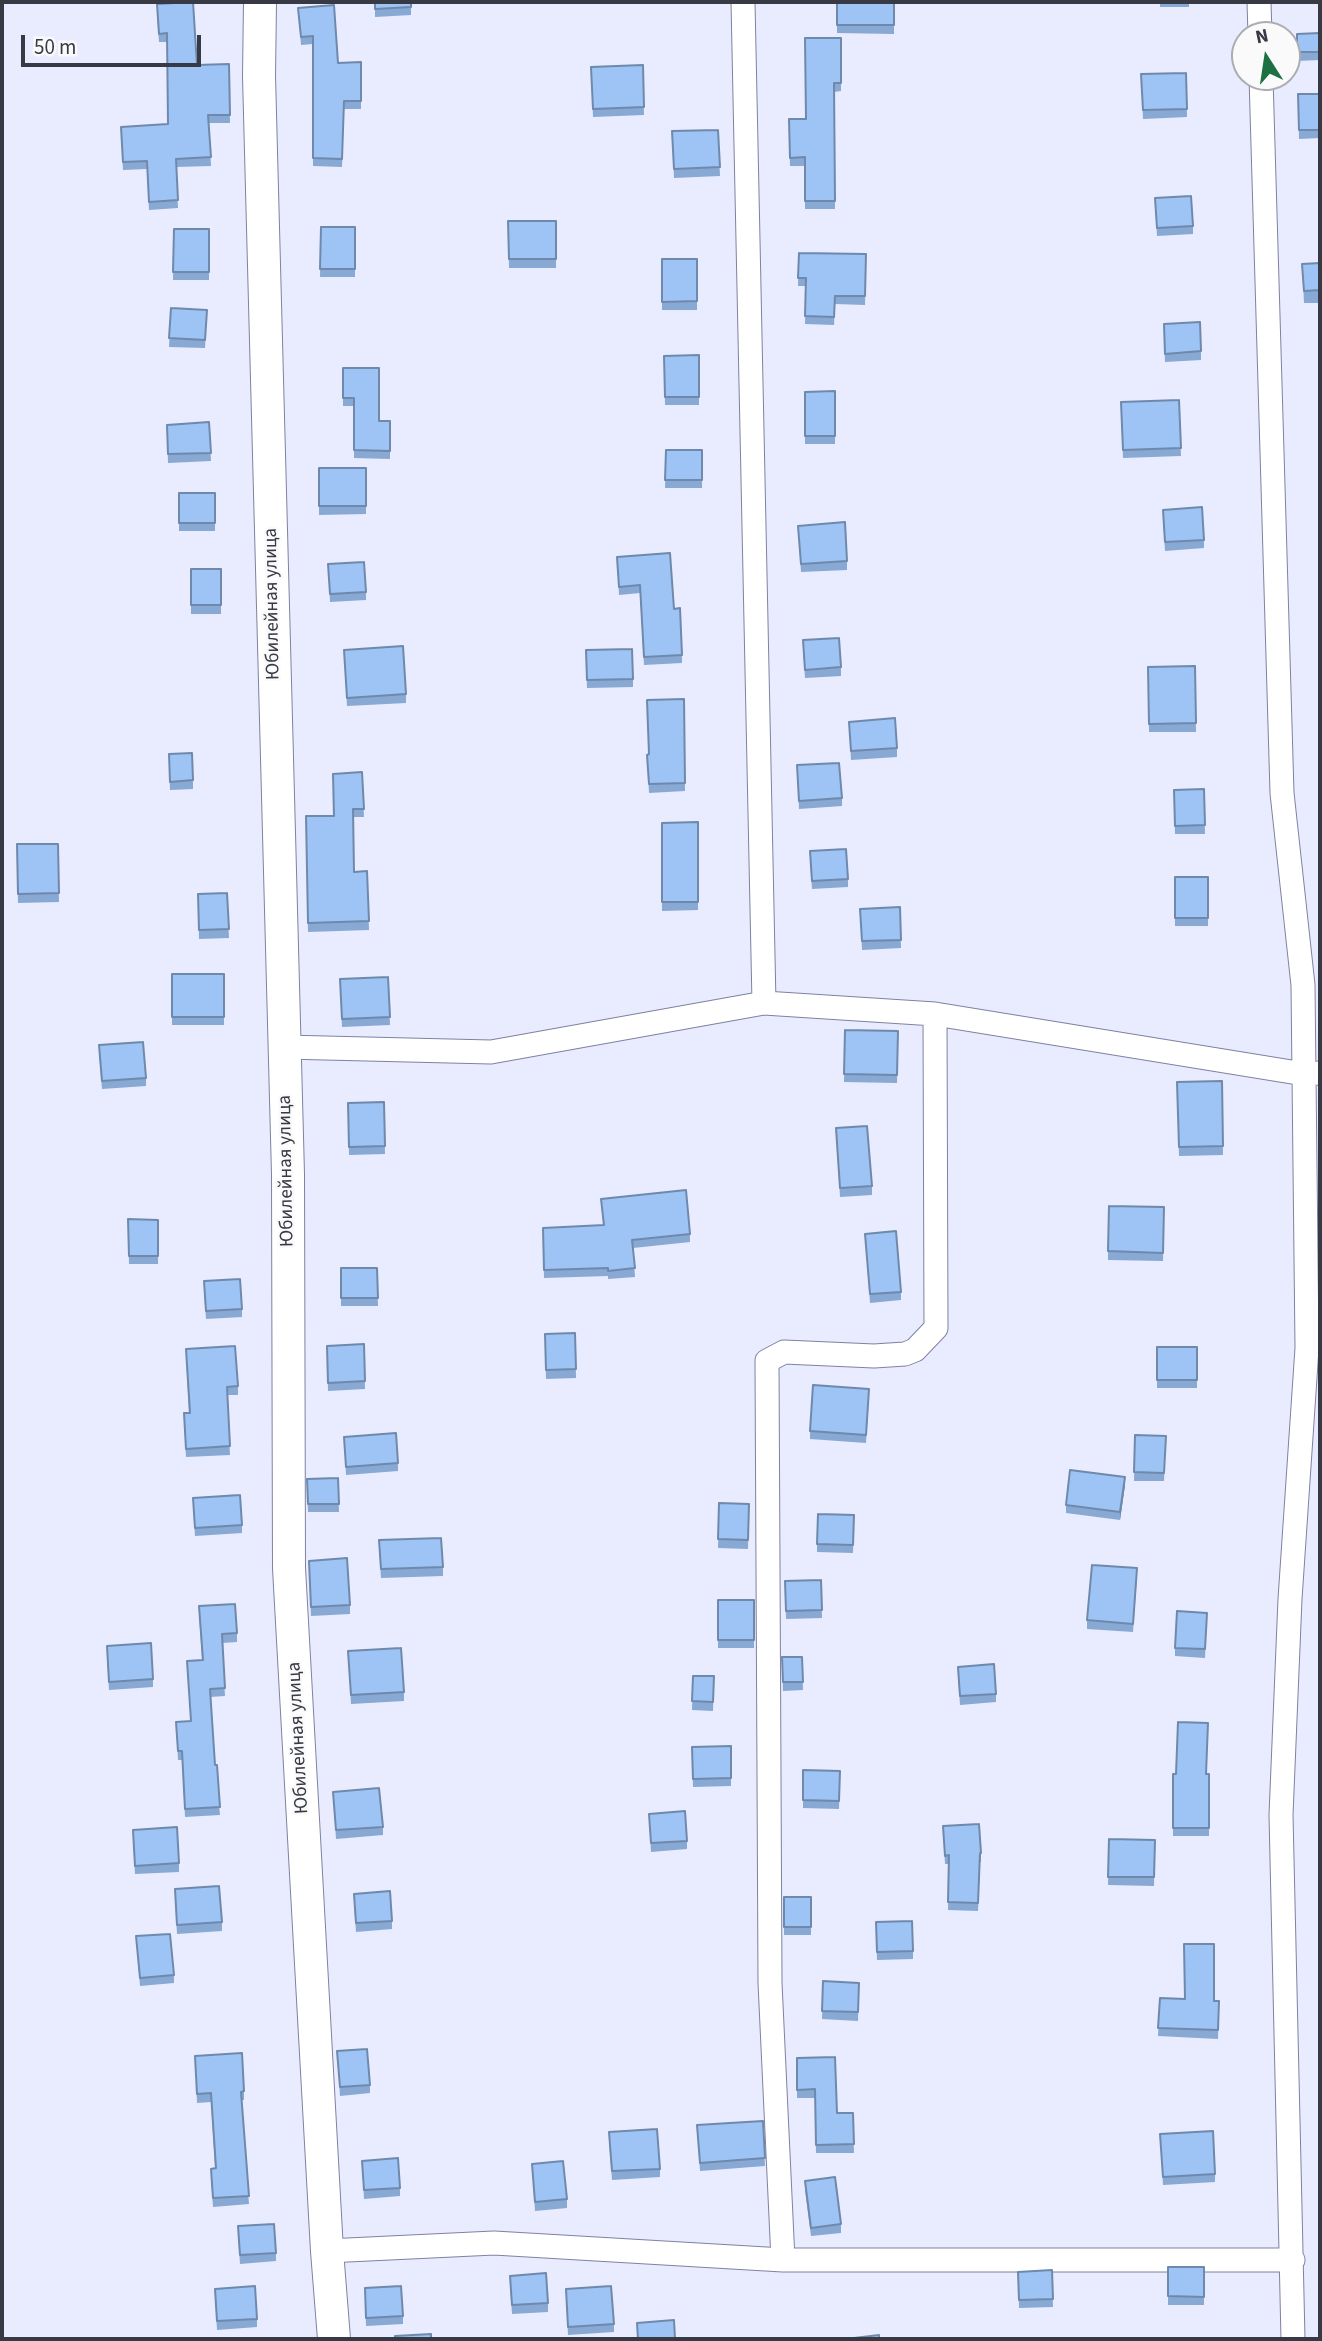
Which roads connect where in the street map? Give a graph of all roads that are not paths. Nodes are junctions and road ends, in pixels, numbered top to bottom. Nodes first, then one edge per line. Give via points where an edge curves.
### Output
1 (260, 2) edge
2 (743, 2) edge
3 (1259, 2) edge
4 (1260, 21) edge
5 (1261, 91) edge
6 (764, 1003) junction
7 (935, 1014) junction
8 (284, 1047) junction
9 (1312, 1074) edge
10 (327, 2252) junction
11 (783, 2260) junction
12 (1293, 2260) junction
13 (334, 2339) edge
14 (1293, 2339) edge

1 - 8 street, Юбилейная улица
2 - 6 street
3 - 4 street
5 - 9 street via 1282,793
6 - 7 street
6 - 8 street via 491,1052
7 - 9 street
7 - 11 street via 936,1328 905,1354 784,1352 767,1362 770,1983
8 - 10 street, Юбилейная улица via 289,1568
9 - 12 street via 1307,1348 1281,1815
10 - 11 street via 494,2243
10 - 13 street, Юбилейная улица
11 - 12 street
12 - 14 street

